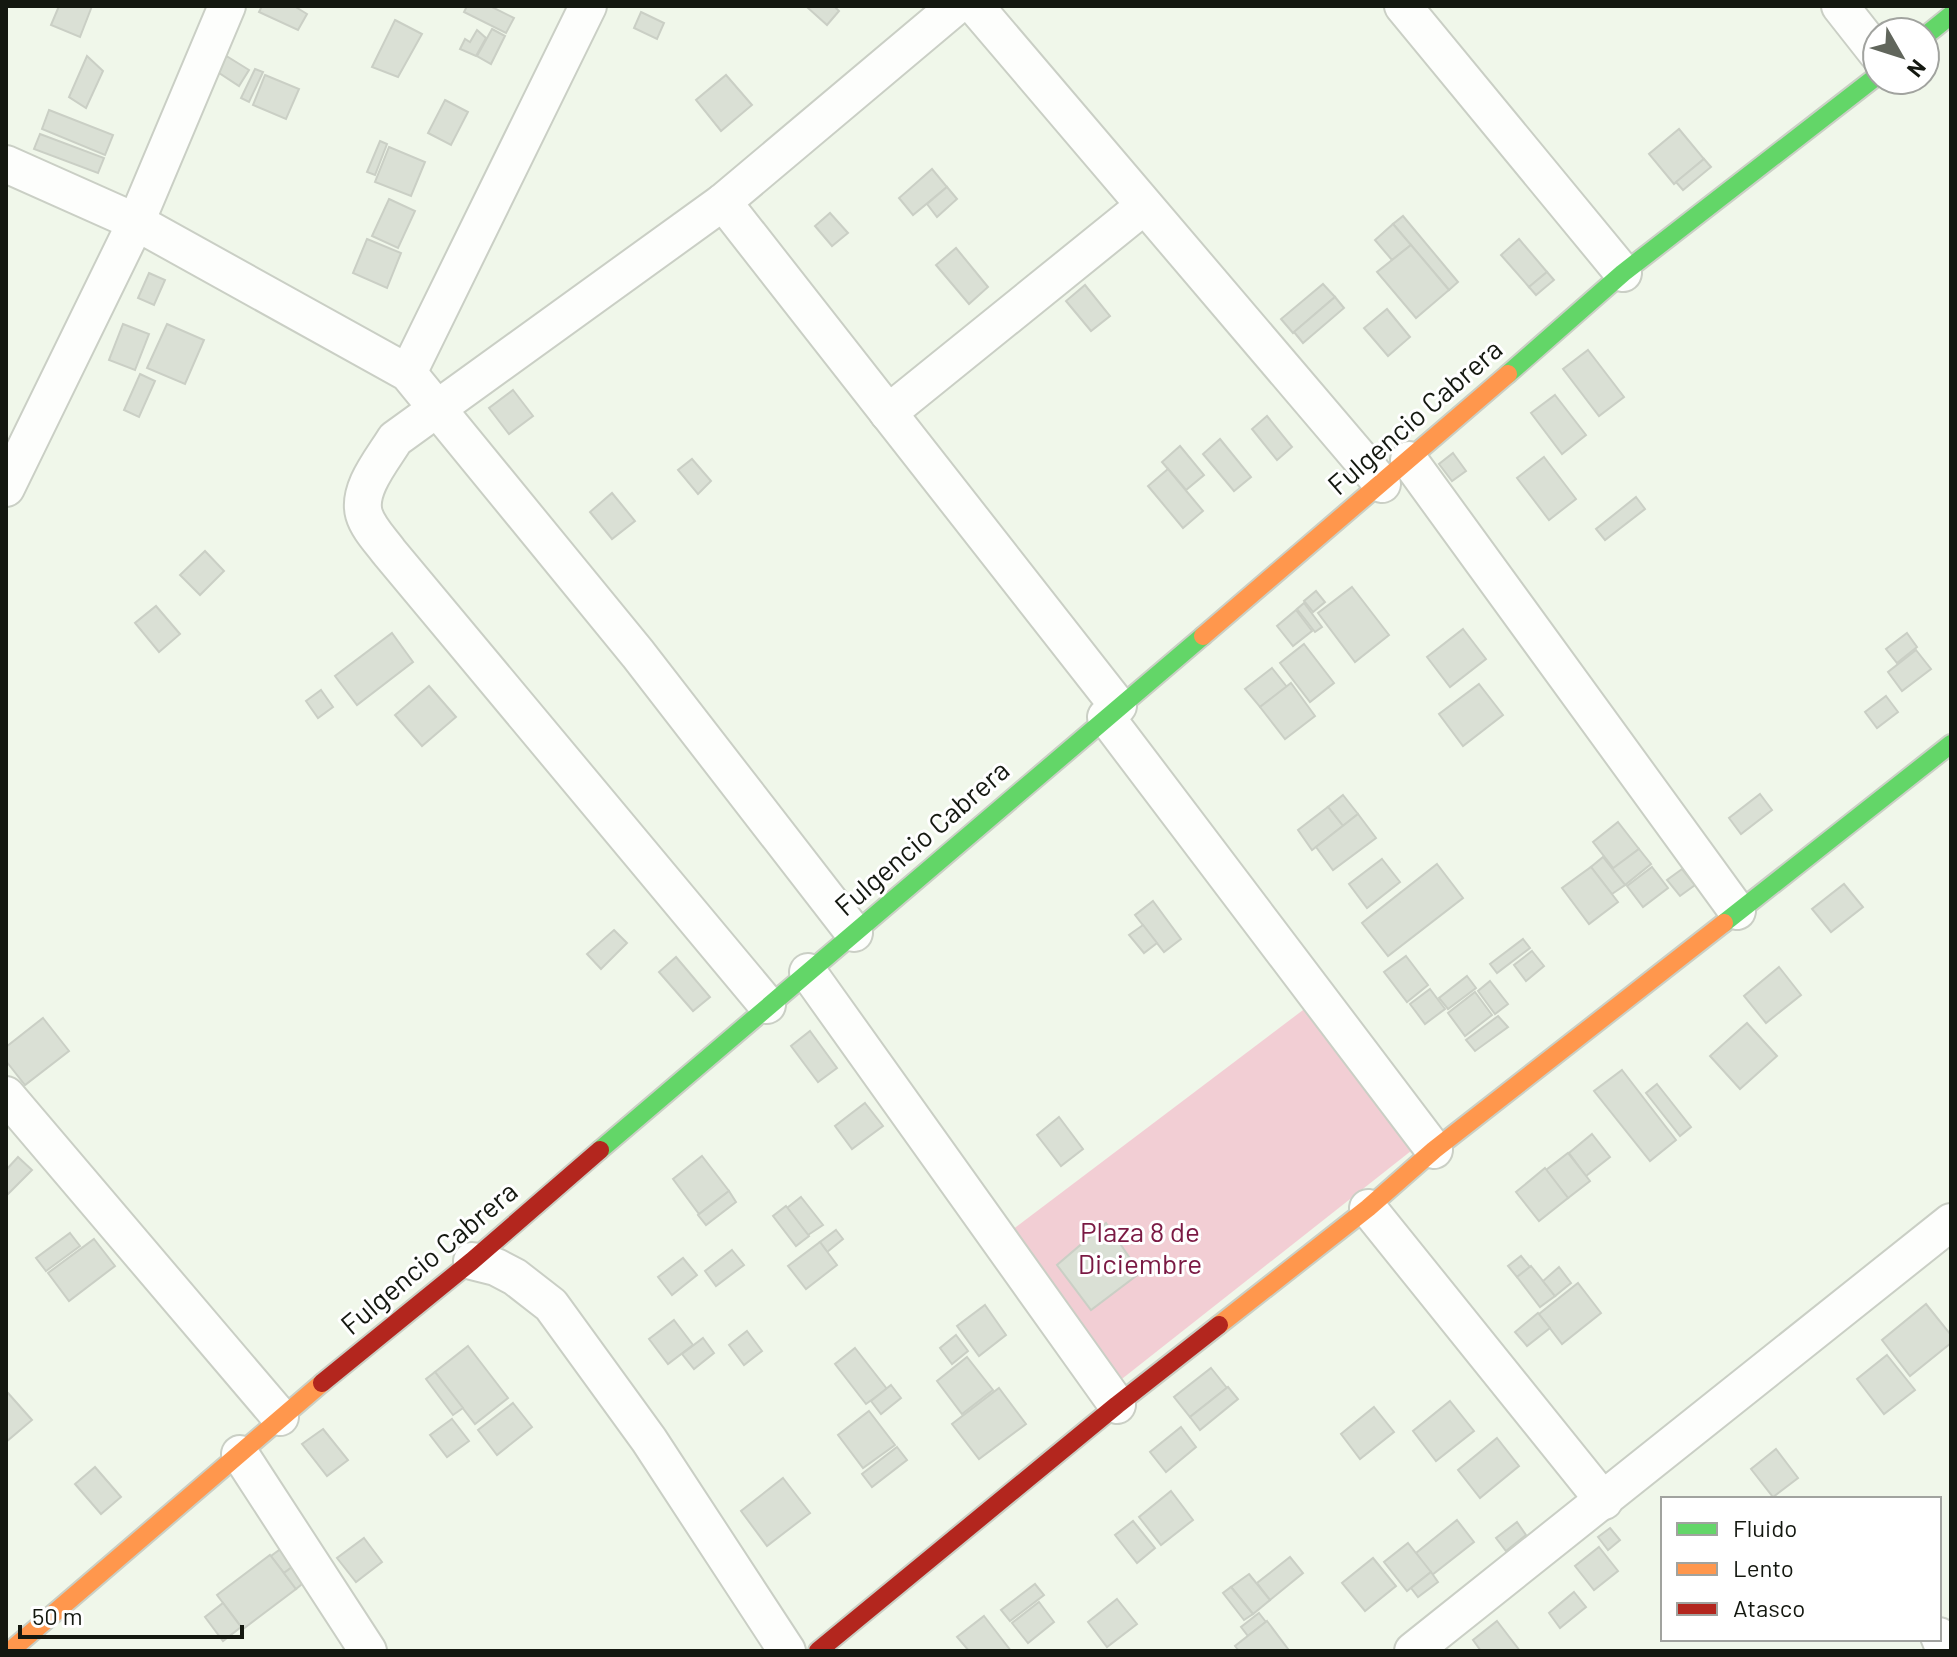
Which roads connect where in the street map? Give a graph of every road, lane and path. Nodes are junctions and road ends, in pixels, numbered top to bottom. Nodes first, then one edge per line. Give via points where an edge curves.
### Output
1 (227, 6) edge
2 (588, 6) edge
3 (956, 6) edge
4 (975, 6) edge
5 (1403, 6) edge
6 (1840, 6) edge
7 (1861, 33) edge
8 (1861, 88) edge
9 (6, 164) edge
10 (723, 202) junction
11 (1144, 206) junction
12 (136, 222) junction
13 (1623, 273) junction
14 (408, 373) junction
15 (436, 408) junction
16 (888, 413) junction
17 (1409, 460) junction
18 (1382, 484) junction
19 (6, 488) edge
20 (1112, 711) junction
21 (1951, 744) edge
22 (1737, 911) junction
23 (854, 933) junction
24 (808, 972) junction
25 (767, 1005) junction
26 (6, 1095) edge
27 (1434, 1150) junction
28 (1368, 1208) junction
29 (1951, 1222) edge
30 (472, 1261) junction
31 (1117, 1405) junction
32 (280, 1417) junction
33 (240, 1454) junction
34 (1604, 1501) junction
35 (10, 1651) edge
36 (368, 1651) edge
37 (787, 1651) edge
38 (818, 1651) edge
39 (1413, 1651) edge

1 - 12 street
2 - 14 street
3 - 10 street
4 - 11 street
5 - 13 street
6 - 7 street
8 - 13 main road, Fulgencio Cabrera
9 - 12 street
10 - 15 street
10 - 16 street
11 - 16 street
11 - 18 street
12 - 14 street
12 - 19 street
13 - 17 main road, Fulgencio Cabrera
14 - 15 street
15 - 23 street via 638,654
15 - 25 street via 395,439 367,486 363,512 371,529
16 - 20 street
17 - 18 main road, Fulgencio Cabrera
17 - 22 street
18 - 20 main road, Fulgencio Cabrera
20 - 23 main road, Fulgencio Cabrera
20 - 27 street
21 - 22 main road
22 - 27 main road
23 - 24 main road, Fulgencio Cabrera
24 - 25 main road, Fulgencio Cabrera
24 - 31 street
25 - 30 main road, Fulgencio Cabrera
26 - 32 street
27 - 28 main road
28 - 31 main road
28 - 34 street
29 - 34 street
30 - 32 main road, Fulgencio Cabrera
30 - 37 street via 515,1277 551,1305 649,1440
31 - 38 main road
32 - 33 main road, Fulgencio Cabrera
33 - 35 main road, Fulgencio Cabrera
33 - 36 street
34 - 39 street

